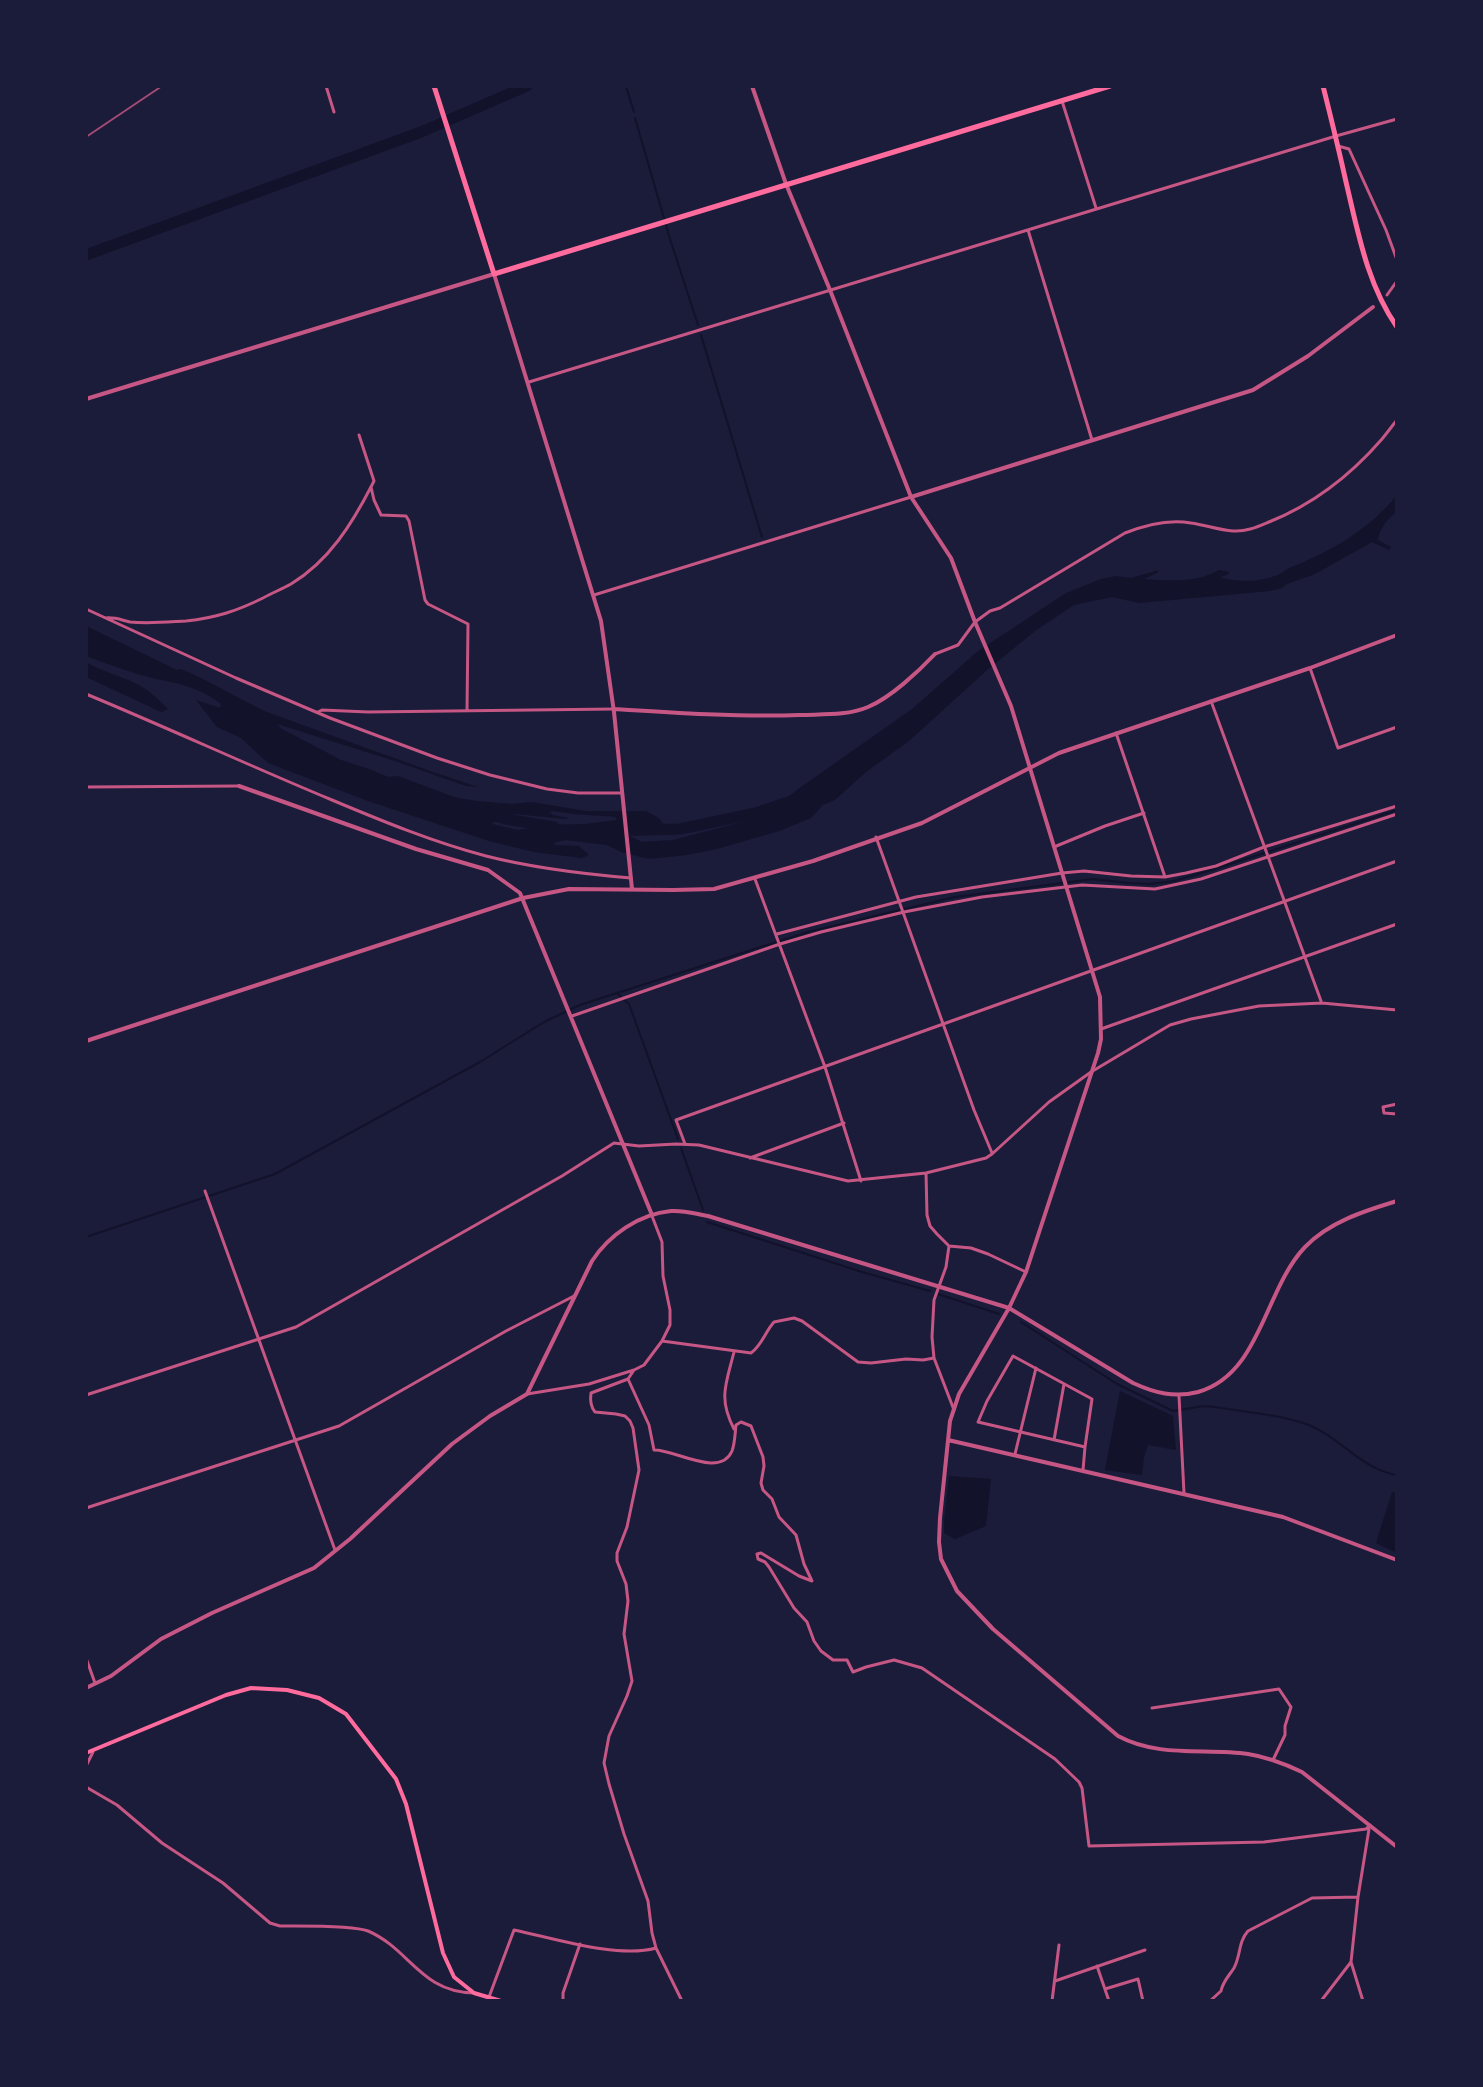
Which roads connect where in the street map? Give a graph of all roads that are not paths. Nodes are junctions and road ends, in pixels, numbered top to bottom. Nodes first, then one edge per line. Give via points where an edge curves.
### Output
1 (326, 86) edge
2 (434, 86) edge
3 (752, 86) edge
4 (1110, 86) edge
5 (1323, 86) edge
6 (1062, 101) junction
7 (334, 112) dead end
8 (1397, 119) edge
9 (1336, 136) junction
10 (1338, 146) junction
11 (786, 184) junction
12 (1096, 210) junction
13 (1028, 230) junction
14 (1397, 260) edge
15 (494, 274) junction
16 (1397, 281) edge
17 (830, 290) junction
18 (1387, 295) dead end
19 (1373, 307) dead end
20 (1397, 327) edge
21 (529, 382) junction
22 (86, 399) edge
23 (1397, 420) edge
24 (359, 435) dead end
25 (1092, 440) junction
26 (371, 487) junction
27 (911, 497) junction
28 (594, 595) junction
29 (86, 609) edge
30 (106, 618) junction
31 (975, 622) junction
32 (1397, 635) edge
33 (935, 654) joint
34 (1310, 668) junction
35 (86, 694) edge
36 (1211, 701) junction
37 (614, 709) junction
38 (467, 711) junction
39 (317, 712) junction
40 (1397, 727) edge
41 (1116, 733) junction
42 (1029, 768) junction
43 (239, 786) joint
44 (86, 787) edge
45 (622, 794) junction
46 (1397, 806) edge
47 (1144, 813) junction
48 (1397, 814) edge
49 (876, 837) junction
50 (1054, 847) junction
51 (1266, 852) junction
52 (1397, 861) edge
53 (1062, 874) junction
54 (631, 875) junction
55 (1165, 877) junction
56 (755, 878) junction
57 (1066, 886) junction
58 (632, 889) junction
59 (523, 898) junction
60 (1285, 901) junction
61 (900, 902) junction
62 (904, 912) junction
63 (1397, 924) edge
64 (777, 934) junction
65 (780, 944) junction
66 (1304, 956) junction
67 (1091, 971) junction
68 (1322, 1003) junction
69 (1397, 1010) edge
70 (571, 1014) junction
71 (944, 1023) junction
72 (1397, 1028) edge
73 (1101, 1029) junction
74 (86, 1041) edge
75 (1397, 1053) edge
76 (825, 1067) junction
77 (1091, 1072) junction
78 (1397, 1104) edge
79 (1397, 1114) edge
80 (844, 1123) junction
81 (624, 1144) junction
82 (685, 1144) junction
83 (992, 1154) junction
84 (749, 1158) junction
85 (926, 1173) junction
86 (861, 1181) junction
87 (205, 1191) dead end
88 (1397, 1201) edge
89 (652, 1215) junction
90 (949, 1246) junction
91 (1026, 1272) junction
92 (940, 1285) junction
93 (574, 1296) junction
94 (1009, 1308) junction
95 (259, 1339) junction
96 (662, 1341) junction
97 (734, 1352) junction
98 (934, 1358) junction
99 (1036, 1367) junction
100 (634, 1370) junction
101 (628, 1379) junction
102 (1064, 1383) junction
103 (527, 1394) junction
104 (86, 1395) edge
105 (1179, 1396) junction
106 (954, 1410) junction
107 (735, 1431) junction
108 (1020, 1431) junction
109 (297, 1440) junction
110 (948, 1440) junction
111 (1054, 1440) junction
112 (1085, 1447) junction
113 (1015, 1454) junction
114 (1083, 1470) junction
115 (1184, 1493) junction
116 (86, 1508) edge
117 (335, 1550) junction
118 (1397, 1560) edge
119 (86, 1658) edge
120 (95, 1683) junction
121 (86, 1688) edge
122 (1152, 1708) dead end
123 (94, 1750) junction
124 (86, 1753) edge
125 (1273, 1760) junction
126 (86, 1766) edge
127 (86, 1787) edge
128 (1370, 1825) junction
129 (1397, 1847) edge
130 (1358, 1897) junction
131 (580, 1944) junction
132 (1059, 1945) dead end
133 (656, 1948) junction
134 (1145, 1950) dead end
135 (1351, 1962) junction
136 (1097, 1966) junction
137 (1055, 1981) junction
138 (1105, 1989) junction
139 (474, 1993) junction
140 (489, 1997) junction
141 (501, 2001) edge
142 (563, 2001) edge
143 (682, 2001) edge
144 (1052, 2001) edge
145 (1109, 2001) edge
146 (1143, 2001) edge
147 (1210, 2001) edge
148 (1321, 2001) edge
149 (1363, 2001) edge

1 - 7 street
2 - 15 highway
3 - 11 street
4 - 6 highway
5 - 9 highway
6 - 11 highway
6 - 12 street
8 - 9 street
9 - 10 highway
9 - 12 street
10 - 14 street via 1349,149
10 - 20 highway via 1362,252
11 - 15 highway
11 - 17 street
12 - 13 street
13 - 17 street
13 - 25 street
15 - 21 street
15 - 22 street
16 - 18 street
17 - 21 street
17 - 27 street
19 - 25 street via 1260,387
21 - 28 street
23 - 31 street via 1349,474 1295,511 1236,531 1179,521 1135,529
24 - 26 street via 374,481
25 - 27 street
26 - 30 street via 337,544 316,565 240,610 187,621
26 - 38 street via 381,515 406,516 409,521 425,600 468,624
27 - 28 street
27 - 31 street via 951,558
28 - 37 street
29 - 30 street
30 - 39 street
31 - 33 street via 958,645
31 - 42 street via 1011,706
32 - 34 street
33 - 37 street via 881,700 848,713 701,715
34 - 36 street
34 - 40 street via 1338,748
35 - 54 street via 433,839 512,862
36 - 41 street
36 - 51 street
37 - 38 street
37 - 45 street
38 - 39 street
39 - 45 street via 490,775 547,789
41 - 42 street
41 - 47 street
42 - 49 street via 922,823
42 - 50 street
43 - 44 street
43 - 59 street via 488,870
45 - 54 street
46 - 51 street
47 - 50 street
47 - 55 street
48 - 51 street
49 - 56 street
49 - 61 street
50 - 53 street
51 - 55 street
51 - 57 street via 1201,879 1155,889
51 - 60 street
52 - 60 street
53 - 55 street
53 - 57 street
53 - 61 street
54 - 58 street
56 - 58 street via 701,890
56 - 64 street
57 - 62 street
57 - 67 street
58 - 59 street via 569,889
59 - 70 street
59 - 74 street
60 - 66 street
60 - 67 street
61 - 62 street
61 - 64 street
62 - 65 street
62 - 71 street
63 - 66 street
64 - 65 street
65 - 70 street
65 - 76 street
66 - 68 street
66 - 73 street
67 - 71 street
67 - 73 street via 1100,997
68 - 69 street
68 - 77 street via 1259,1006 1170,1025
70 - 81 street
71 - 76 street
71 - 83 street
72 - 75 street
73 - 77 street
76 - 80 street
76 - 82 street via 676,1120
77 - 83 street
77 - 91 street
78 - 79 street via 1382,1109
80 - 84 street
80 - 86 street
81 - 82 street
81 - 89 street
81 - 95 street via 614,1143 296,1327
82 - 84 street
83 - 85 street
84 - 86 street
85 - 86 street
85 - 90 street via 930,1226
87 - 95 street
88 - 105 street via 1334,1224 1311,1242 1290,1266 1235,1370 1205,1390
89 - 92 street via 674,1211 708,1216
89 - 93 street via 605,1242
89 - 96 street via 662,1242 670,1310
90 - 91 street via 971,1248
90 - 92 street
91 - 94 street
92 - 94 street
92 - 98 street via 934,1300
93 - 103 street
93 - 109 street via 366,1412
94 - 105 street via 1133,1383
94 - 106 street
95 - 104 street
95 - 109 street
96 - 97 street
96 - 100 street
97 - 98 street via 751,1353 774,1322 794,1318 858,1362
97 - 107 street via 724,1396
98 - 106 street
99 - 102 street
99 - 108 street
99 - 108 street via 1013,1356 978,1422
100 - 101 street
100 - 103 street
101 - 107 street via 654,1450 715,1463 733,1449
101 - 133 street via 591,1393 590,1399 595,1412 630,1421 639,1470 617,1553 628,1601 624,1634 632,1681 604,1763 646,1892
102 - 111 street
102 - 112 street via 1092,1399
103 - 117 street via 452,1444
105 - 115 street
106 - 110 street
107 - 128 street via 741,1422 751,1426 763,1457 763,1490 796,1535 812,1581 761,1553 758,1559 807,1622 821,1651 833,1660 847,1660 853,1672 894,1660 922,1668 1055,1759 1082,1788 1089,1846 1264,1842
108 - 111 street
108 - 113 street
109 - 116 street
109 - 117 street
110 - 113 street
110 - 125 street via 941,1559 957,1591 993,1629 1130,1743
111 - 112 street
112 - 114 street
113 - 114 street
114 - 115 street
115 - 118 street via 1283,1517
117 - 120 street via 314,1568 161,1639
119 - 120 street
120 - 121 street
122 - 125 street via 1279,1689 1291,1707
123 - 124 main road
123 - 126 street
123 - 139 main road via 251,1688 305,1694 346,1714 396,1779 443,1953 454,1977
125 - 128 street via 1302,1772
127 - 139 street via 223,1883 270,1923 364,1929 432,1981 458,1993
128 - 129 street
128 - 130 street
130 - 135 street
130 - 147 street via 1312,1898 1248,1931 1236,1965
131 - 133 street via 636,1952
131 - 140 street via 514,1930
131 - 142 street
132 - 137 street
133 - 143 street
134 - 136 street
135 - 148 street
135 - 149 street
136 - 137 street
136 - 138 street
137 - 144 street
138 - 145 street
138 - 146 street via 1138,1979
139 - 140 main road
140 - 141 main road

